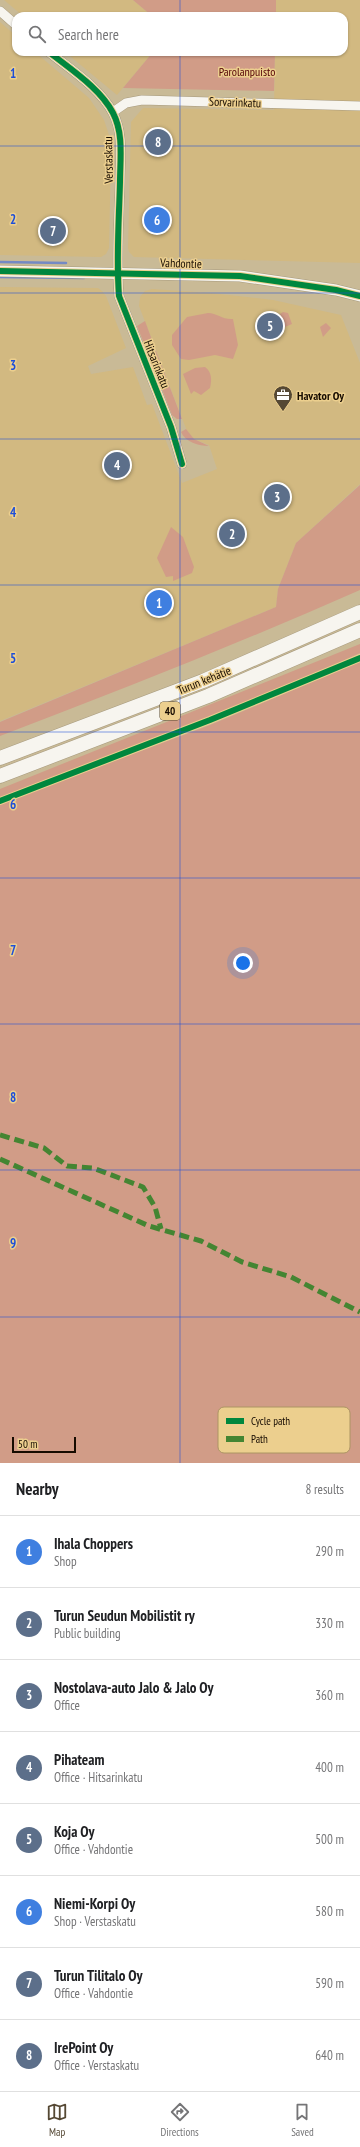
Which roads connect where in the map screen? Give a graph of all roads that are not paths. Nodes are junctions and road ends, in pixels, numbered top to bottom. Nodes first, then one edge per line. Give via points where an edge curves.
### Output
1 (0, 11) edge
2 (12, 21) edge
3 (54, 56) edge
4 (360, 106) edge
5 (113, 112) junction
6 (0, 270) edge
7 (118, 272) junction
8 (360, 296) edge
9 (182, 464) dead end
10 (360, 612) edge
11 (360, 630) edge
12 (0, 758) edge
13 (0, 776) edge

1 - 2 street
3 - 5 street, Verstaskatu via 94,90
4 - 5 street, Sorvarinkatu via 142,100 126,103
5 - 7 street, Verstaskatu via 120,138
6 - 7 street, Vahdontie
7 - 8 street, Vahdontie via 240,276 328,288
7 - 9 street, Hitsarinkatu via 122,304 171,428
10 - 12 highway, Turun kehätie / 40 via 203,681
11 - 13 highway, Turun kehätie / 40 via 208,696

